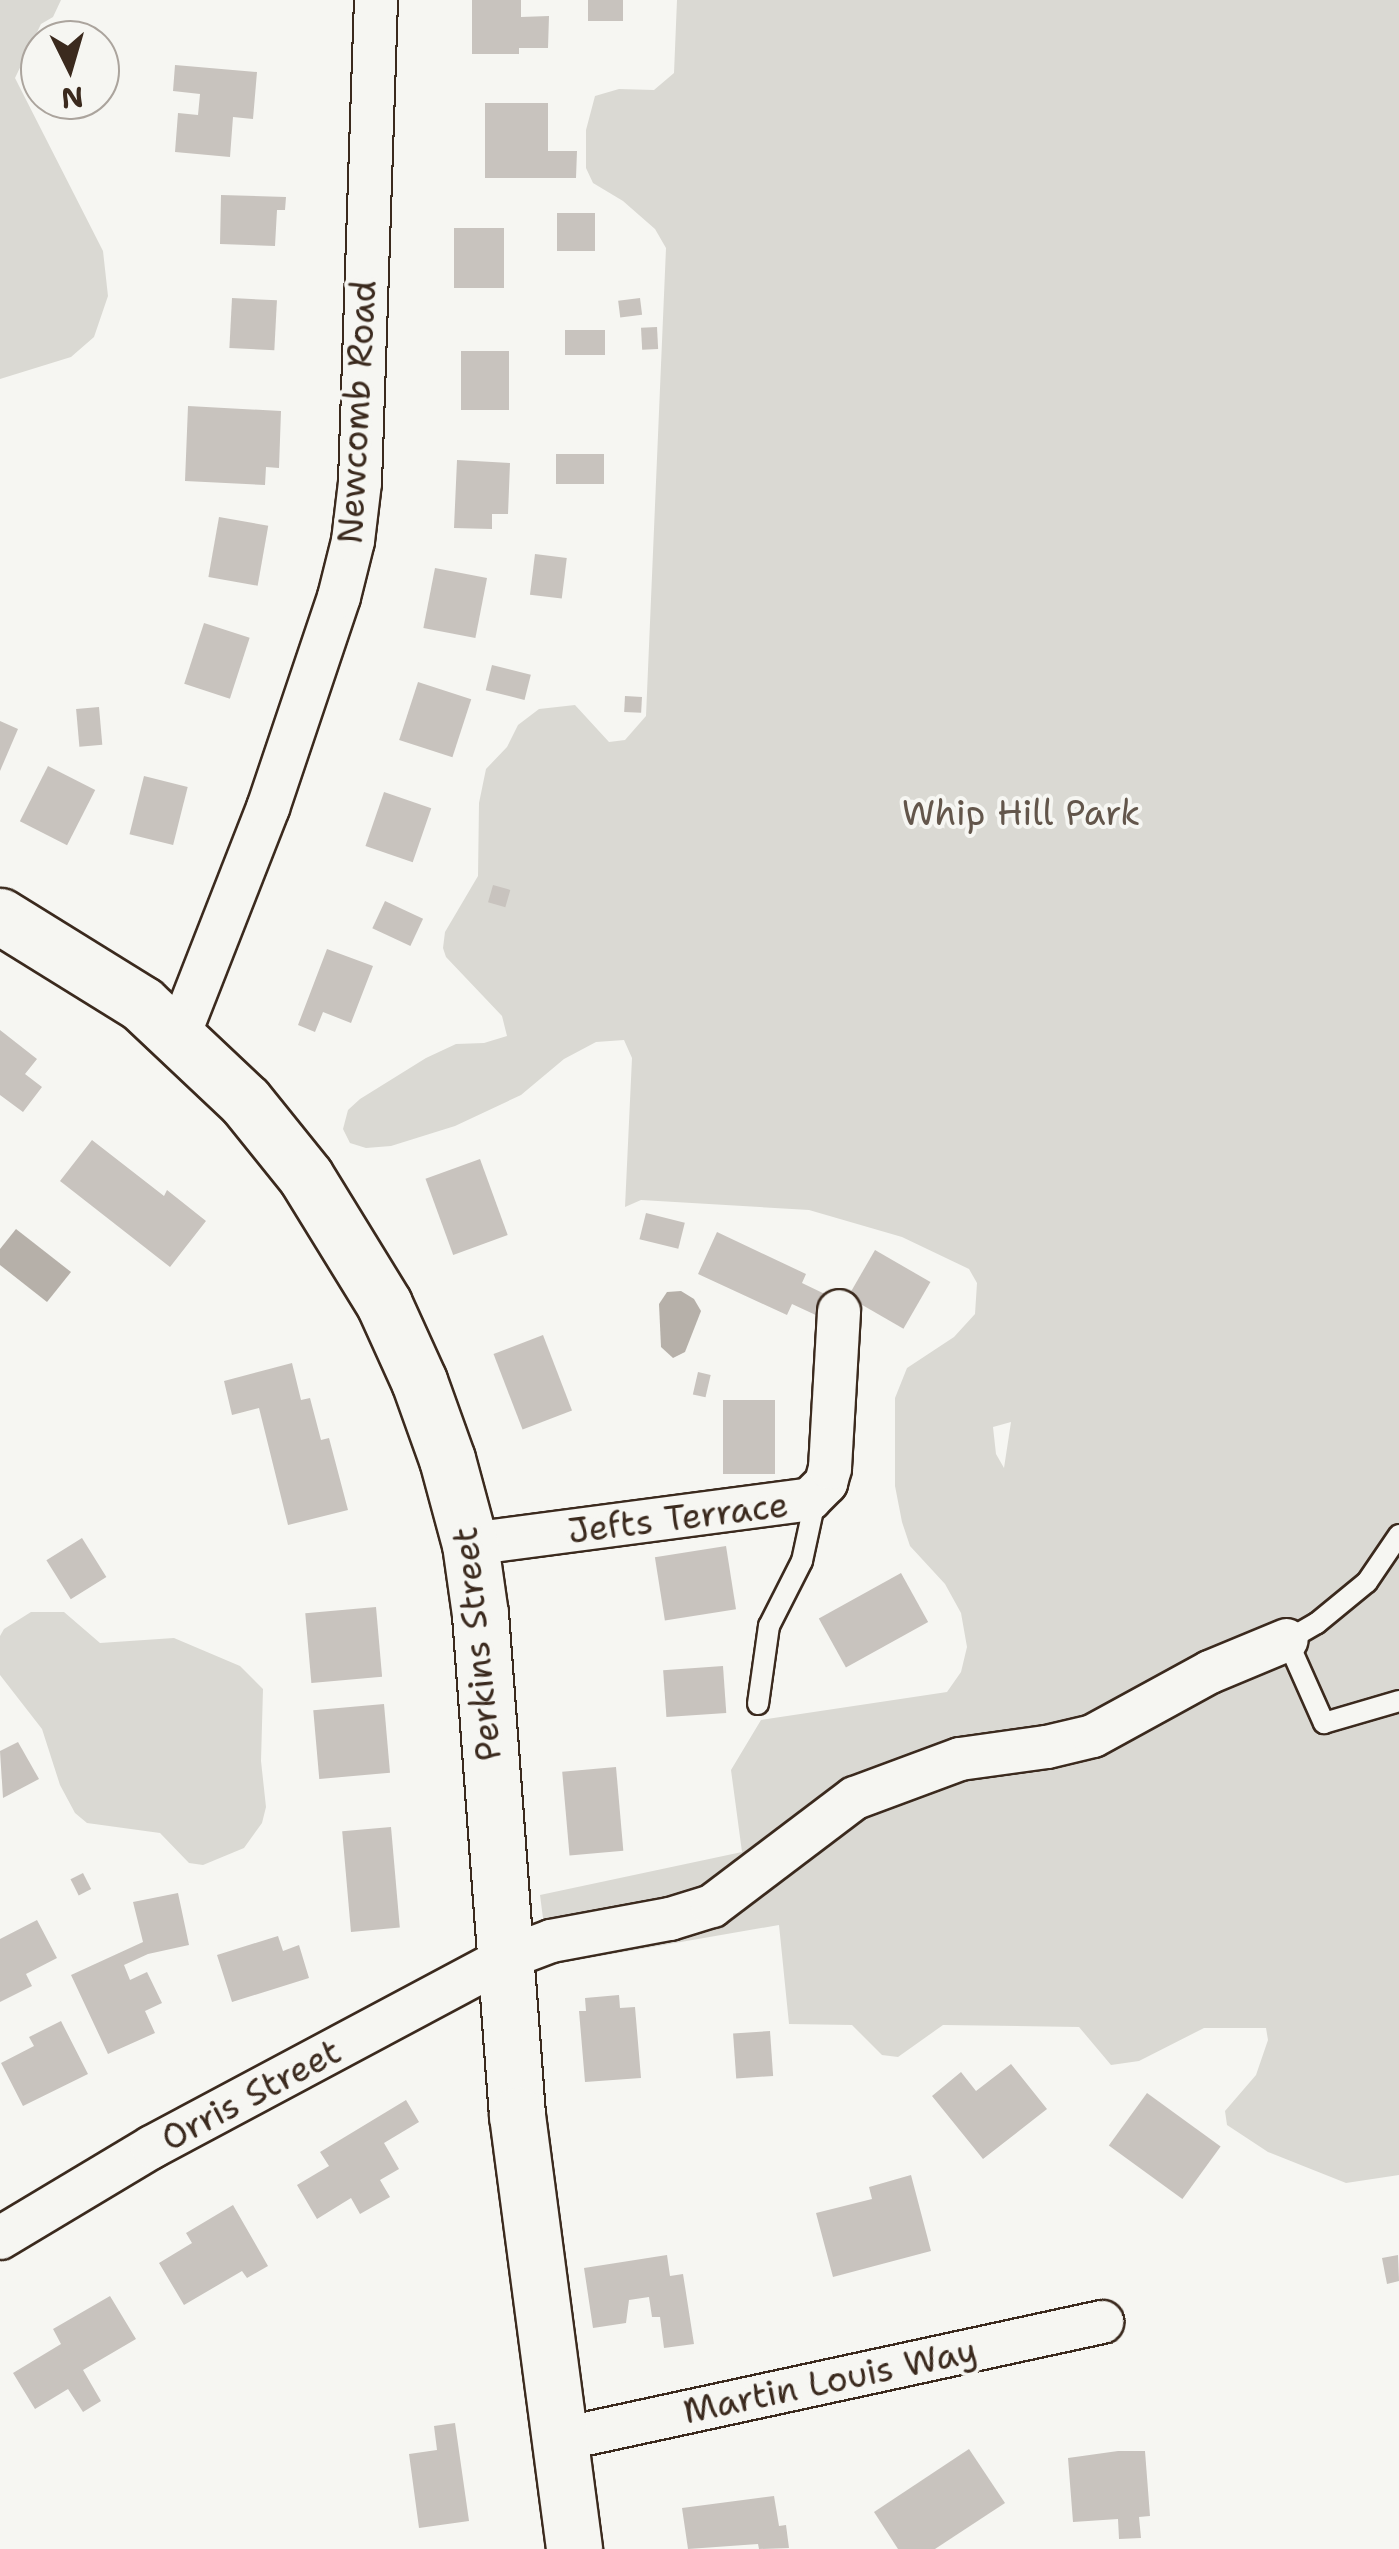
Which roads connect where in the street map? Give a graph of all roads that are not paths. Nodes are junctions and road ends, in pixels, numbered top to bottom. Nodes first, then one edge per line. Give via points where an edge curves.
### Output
1 (376, 0) edge
2 (0, 916) edge
3 (179, 1035) junction
4 (839, 1312) dead end
5 (817, 1494) junction
6 (1399, 1535) edge
7 (470, 1544) junction
8 (1287, 1640) junction
9 (1399, 1701) edge
10 (758, 1704) dead end
11 (506, 1958) junction
12 (5, 2221) edge
13 (1102, 2322) dead end
14 (558, 2440) junction
15 (574, 2549) edge

1 - 3 street, Newcomb Road via 353,541 268,808
2 - 3 street, Perkins Street via 94,970
3 - 7 street, Perkins Street via 306,1178 384,1304 419,1380
4 - 5 street, Jefts Terrace via 830,1468
5 - 7 street, Jefts Terrace via 796,1504
5 - 10 lane via 802,1562 770,1626
6 - 8 lane via 1366,1582
7 - 11 street, Perkins Street
8 - 9 lane via 1324,1723
8 - 11 street, Orris Street via 1210,1672 1093,1736 960,1759 855,1798 712,1906 551,1941
11 - 12 street, Orris Street
11 - 14 street, Perkins Street via 519,2135
13 - 14 street, Martin Louis Way
14 - 15 street, Perkins Street

